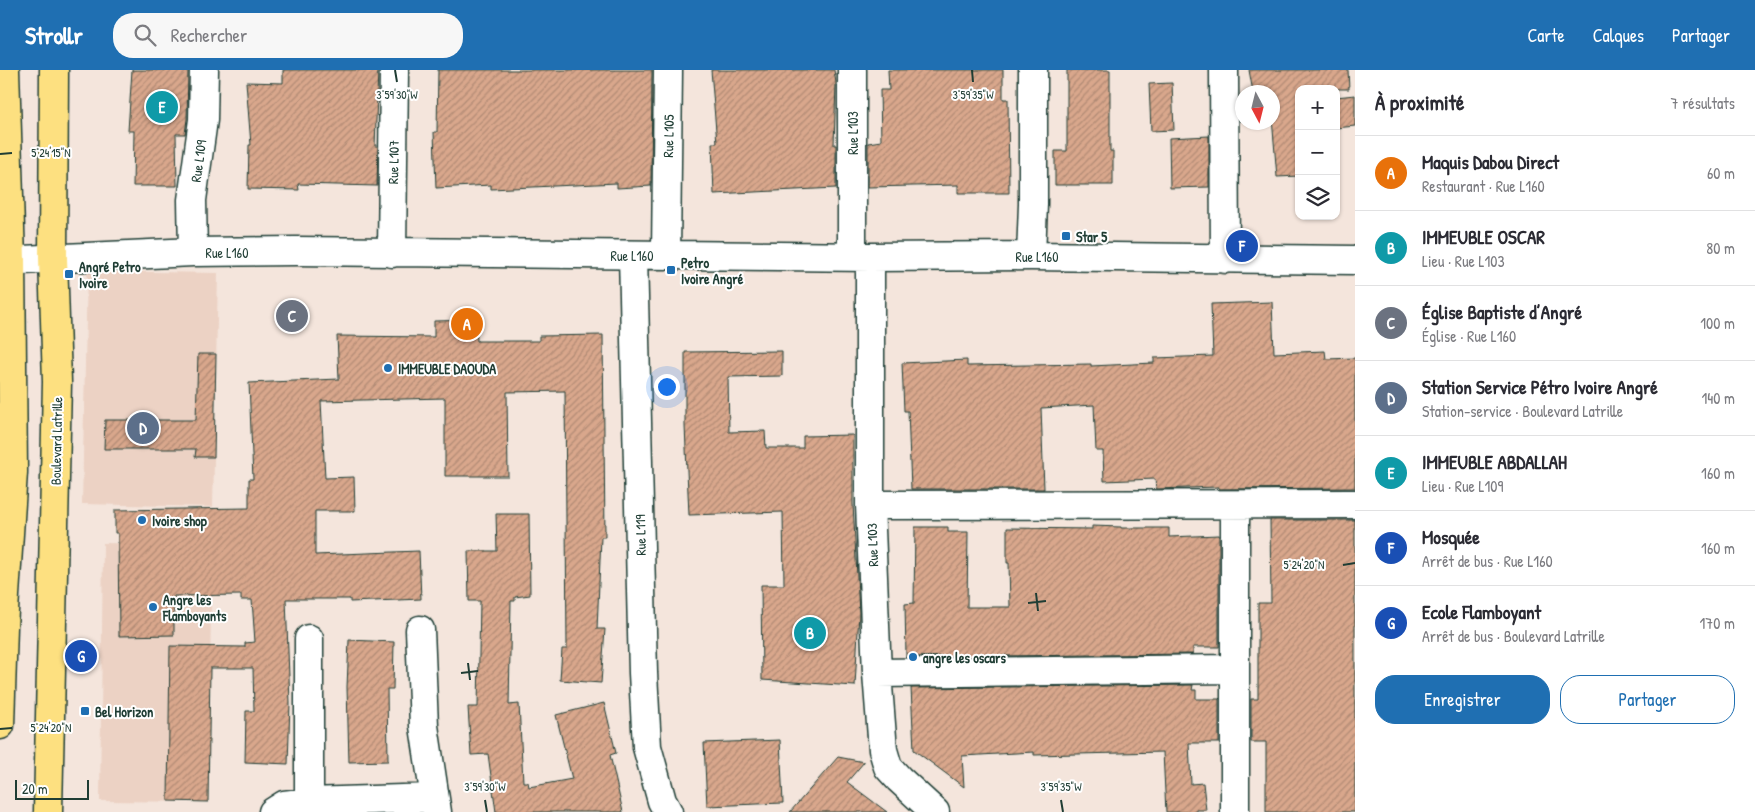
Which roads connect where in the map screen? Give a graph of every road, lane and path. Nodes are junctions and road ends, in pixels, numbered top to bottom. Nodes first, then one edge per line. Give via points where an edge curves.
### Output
1 (5, 70) edge
2 (54, 70) edge
3 (204, 70) edge
4 (394, 70) edge
5 (668, 70) edge
6 (852, 70) edge
7 (1033, 70) edge
8 (1224, 70) edge
9 (193, 252) junction
10 (392, 253) junction
11 (633, 255) junction
12 (666, 255) junction
13 (1031, 256) junction
14 (861, 257) junction
15 (53, 258) junction
16 (1224, 259) junction
17 (1355, 260) edge
18 (5, 261) edge
19 (1355, 504) edge
20 (870, 505) junction
21 (1235, 505) junction
22 (2, 626) edge
23 (420, 630) dead end
24 (309, 639) dead end
25 (1235, 669) junction
26 (877, 673) junction
27 (0, 725) edge
28 (309, 802) junction
29 (435, 805) edge
30 (48, 812) edge
31 (274, 812) edge
32 (668, 812) edge
33 (935, 812) edge
34 (1235, 812) edge

1 - 18 main road
2 - 15 main road, Boulevard Latrille
3 - 9 street, Rue L109 via 203,120 192,200
4 - 10 street, Rue L107
5 - 12 street, Rue L105
6 - 14 street, Rue L103
7 - 13 street
8 - 16 street
9 - 10 street, Rue L160
9 - 15 street, Rue L160
10 - 11 street, Rue L160
11 - 12 street, Rue L160
11 - 32 street, Rue L119 via 647,748
12 - 14 street, Rue L160
13 - 14 street, Rue L160
13 - 16 street, Rue L160
14 - 20 street, Rue L103
15 - 18 street, Rue L160
15 - 30 main road, Boulevard Latrille via 57,382
16 - 17 street, Rue L160
18 - 22 main road via 13,472
19 - 21 street
20 - 21 street
20 - 26 street, Rue L103
21 - 25 street
22 - 27 main road
23 - 29 street via 424,726
24 - 28 street
25 - 26 street
25 - 34 street
26 - 33 street, Rue L103 via 883,750 888,767
28 - 29 street
28 - 31 street via 284,805

